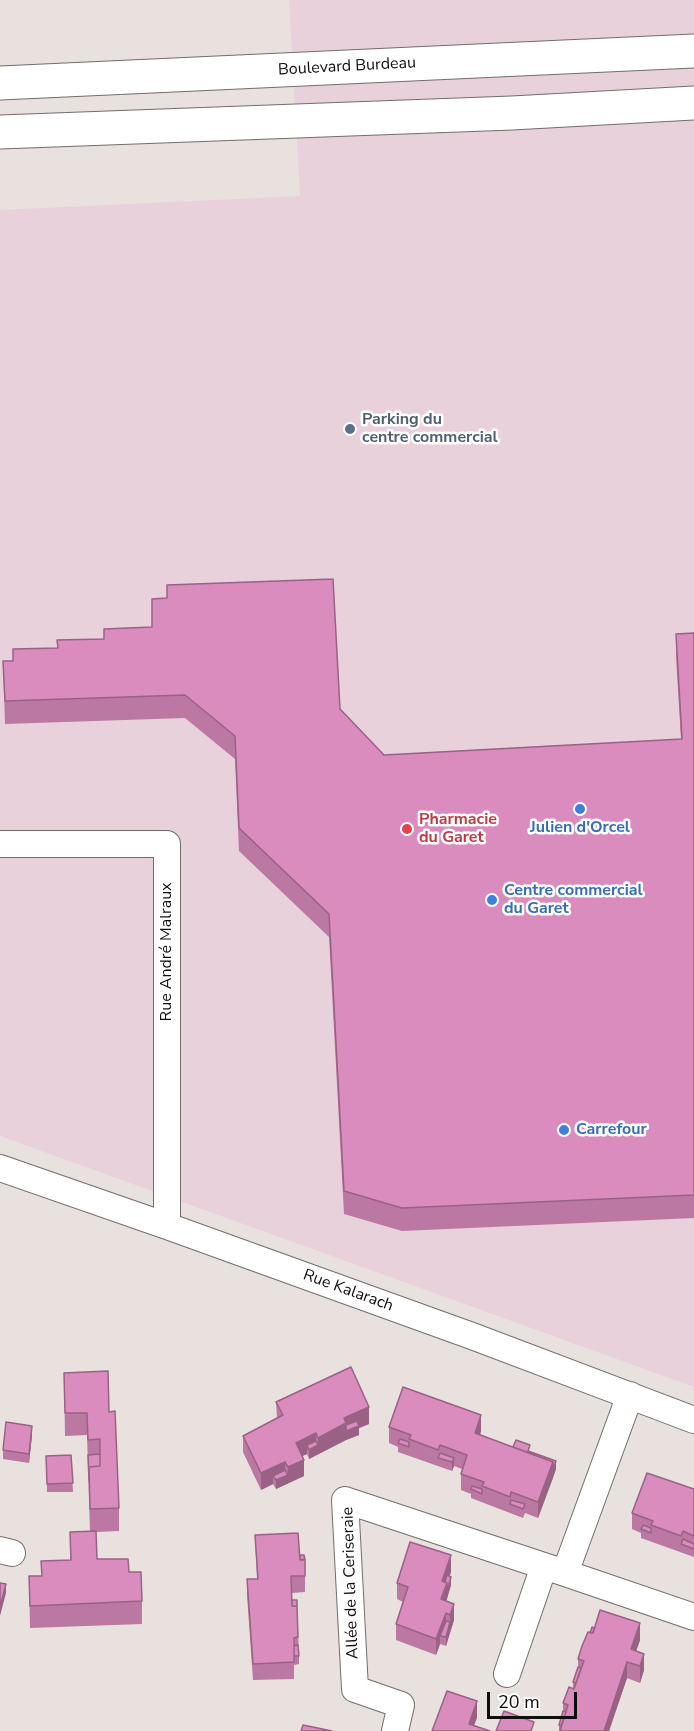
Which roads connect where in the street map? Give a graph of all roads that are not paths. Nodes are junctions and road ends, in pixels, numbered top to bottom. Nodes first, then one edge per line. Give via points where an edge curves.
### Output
1 (694, 51) edge
2 (0, 83) edge
3 (694, 103) edge
4 (0, 132) edge
5 (0, 844) edge
6 (0, 1168) edge
7 (167, 1226) junction
8 (630, 1395) junction
9 (694, 1420) edge
10 (554, 1569) junction
11 (694, 1617) edge
12 (507, 1674) dead end
13 (395, 1731) edge

1 - 2 main road, Boulevard Burdeau
3 - 4 main road
5 - 7 street, Rue André Malraux via 167,844
6 - 7 street, Rue Kalarach
7 - 8 street, Rue Kalarach
8 - 9 street, Rue Kalarach
8 - 10 street
10 - 11 street, Allée de la Ceriseraie
10 - 12 street
10 - 13 street, Allée de la Ceriseraie via 345,1500 355,1689 401,1706

